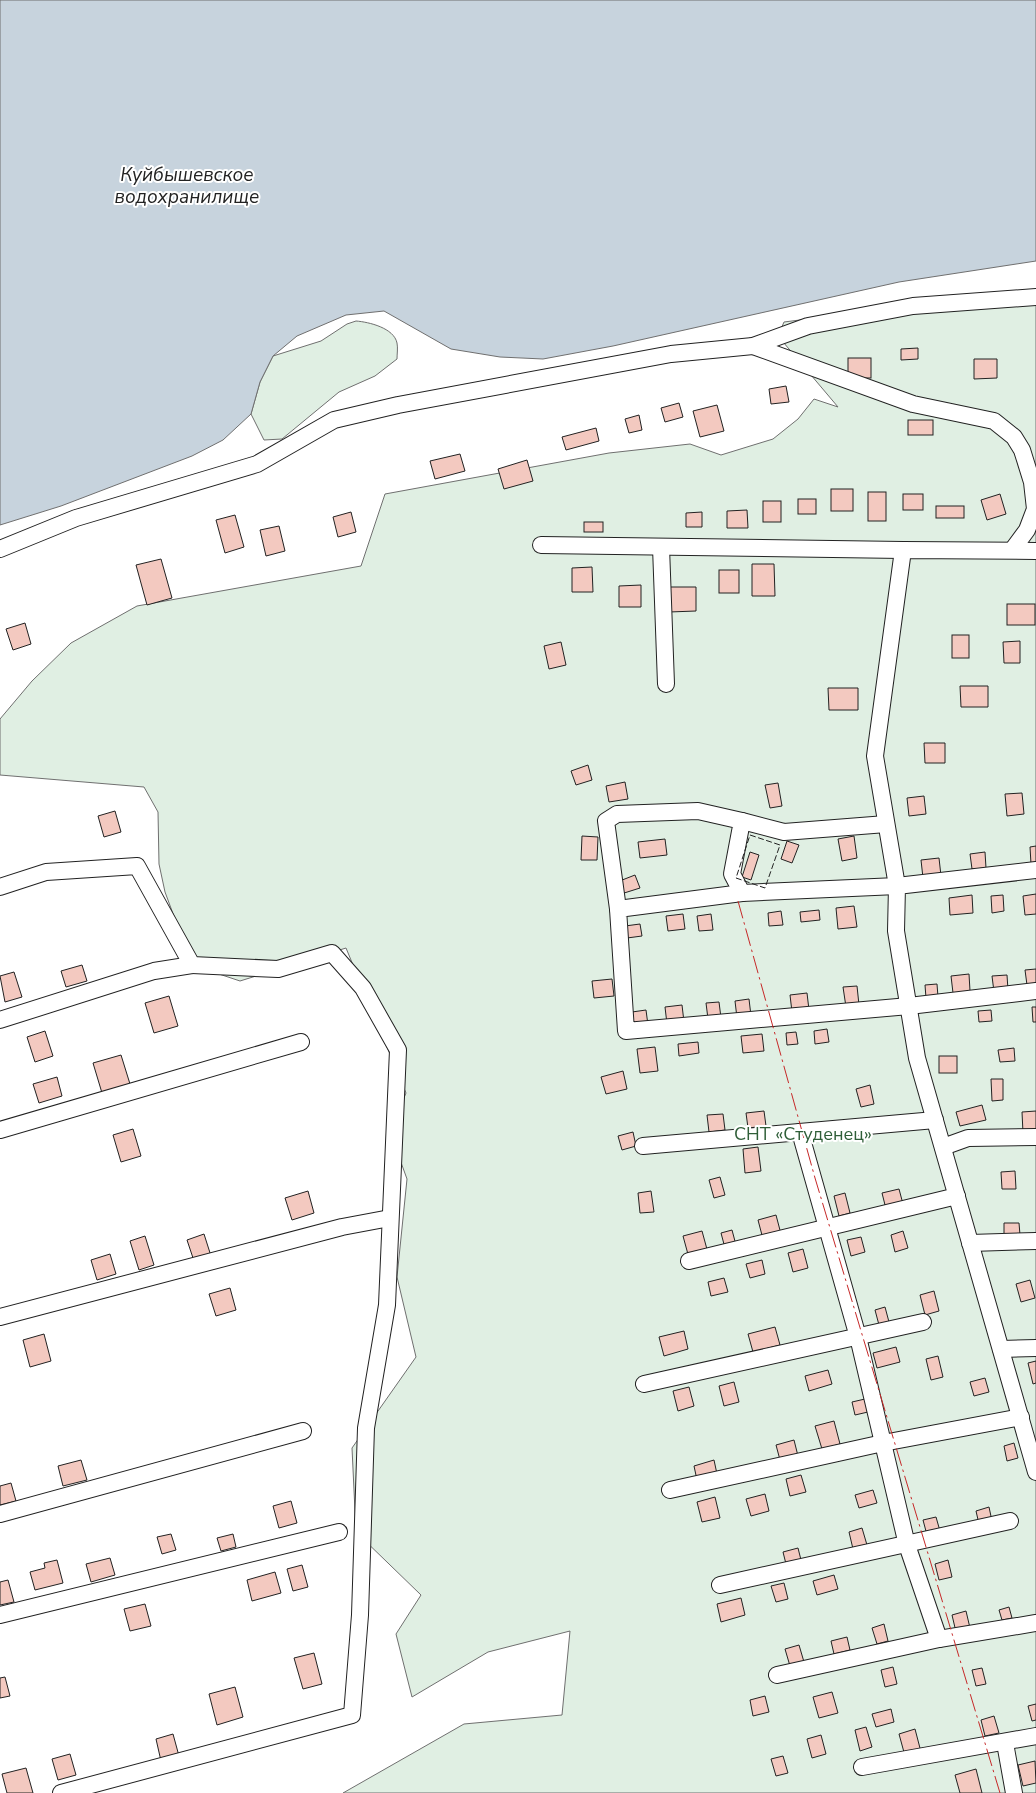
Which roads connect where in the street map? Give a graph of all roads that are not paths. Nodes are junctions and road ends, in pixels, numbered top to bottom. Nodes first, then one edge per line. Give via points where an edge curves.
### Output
1 (1036, 297) edge
2 (753, 346) junction
3 (541, 546) dead end
4 (661, 547) junction
5 (0, 549) edge
6 (1013, 549) junction
7 (903, 550) junction
8 (1036, 551) edge
9 (666, 684) dead end
10 (742, 821) junction
11 (886, 824) junction
12 (1036, 870) edge
13 (897, 886) junction
14 (0, 887) edge
15 (742, 893) junction
16 (618, 908) junction
17 (192, 965) junction
18 (1036, 991) edge
19 (909, 1006) junction
20 (0, 1020) edge
21 (301, 1042) dead end
22 (935, 1120) junction
23 (0, 1130) edge
24 (800, 1132) junction
25 (1036, 1136) edge
26 (643, 1146) dead end
27 (943, 1147) junction
28 (957, 1196) junction
29 (390, 1218) junction
30 (829, 1229) junction
31 (1036, 1241) edge
32 (970, 1243) junction
33 (688, 1261) dead end
34 (0, 1317) edge
35 (923, 1322) dead end
36 (858, 1338) junction
37 (1001, 1348) junction
38 (1036, 1348) edge
39 (644, 1384) dead end
40 (1021, 1417) junction
41 (304, 1431) dead end
42 (883, 1442) junction
43 (1033, 1450) edge
44 (1036, 1472) edge
45 (670, 1490) dead end
46 (0, 1514) edge
47 (1010, 1521) dead end
48 (339, 1532) dead end
49 (907, 1545) junction
50 (720, 1585) dead end
51 (0, 1615) edge
52 (1036, 1623) edge
53 (939, 1639) junction
54 (777, 1675) dead end
55 (1036, 1736) edge
56 (1005, 1743) junction
57 (862, 1767) dead end
58 (61, 1793) edge
59 (1014, 1793) edge

1 - 2 street via 913,306 808,326
2 - 5 street via 671,354 334,420 257,464 76,518
2 - 6 street via 913,404 994,421 1014,437 1022,450 1032,482 1035,509 1027,530
3 - 4 street
4 - 7 street
4 - 9 street
6 - 7 street
6 - 8 street
7 - 11 street via 875,756
10 - 11 street via 784,832
10 - 15 street via 732,874
10 - 16 street via 698,811 617,814 606,821
11 - 13 street
12 - 13 street
13 - 15 street
13 - 19 street via 896,931
14 - 17 street via 46,872 137,866
15 - 16 street
16 - 19 street via 626,1031
17 - 20 street via 154,971
17 - 29 street via 278,969 332,953 363,988 398,1050
18 - 19 street
19 - 22 street via 918,1058
21 - 23 street
22 - 24 street
22 - 27 street
24 - 26 street
24 - 30 street
25 - 27 street via 968,1138
27 - 28 street
28 - 30 street
28 - 32 street
29 - 34 street via 342,1227
29 - 58 street via 387,1305 366,1428 360,1615 352,1715
30 - 33 street
30 - 36 street
31 - 32 street
32 - 37 street
35 - 36 street
36 - 39 street
36 - 42 street
37 - 38 street
37 - 40 street
40 - 42 street
40 - 43 street
41 - 46 street
42 - 45 street
42 - 49 street
43 - 44 street
47 - 49 street
48 - 51 street
49 - 50 street
49 - 53 street
52 - 53 street
53 - 54 street
55 - 56 street
56 - 57 street
56 - 59 street

